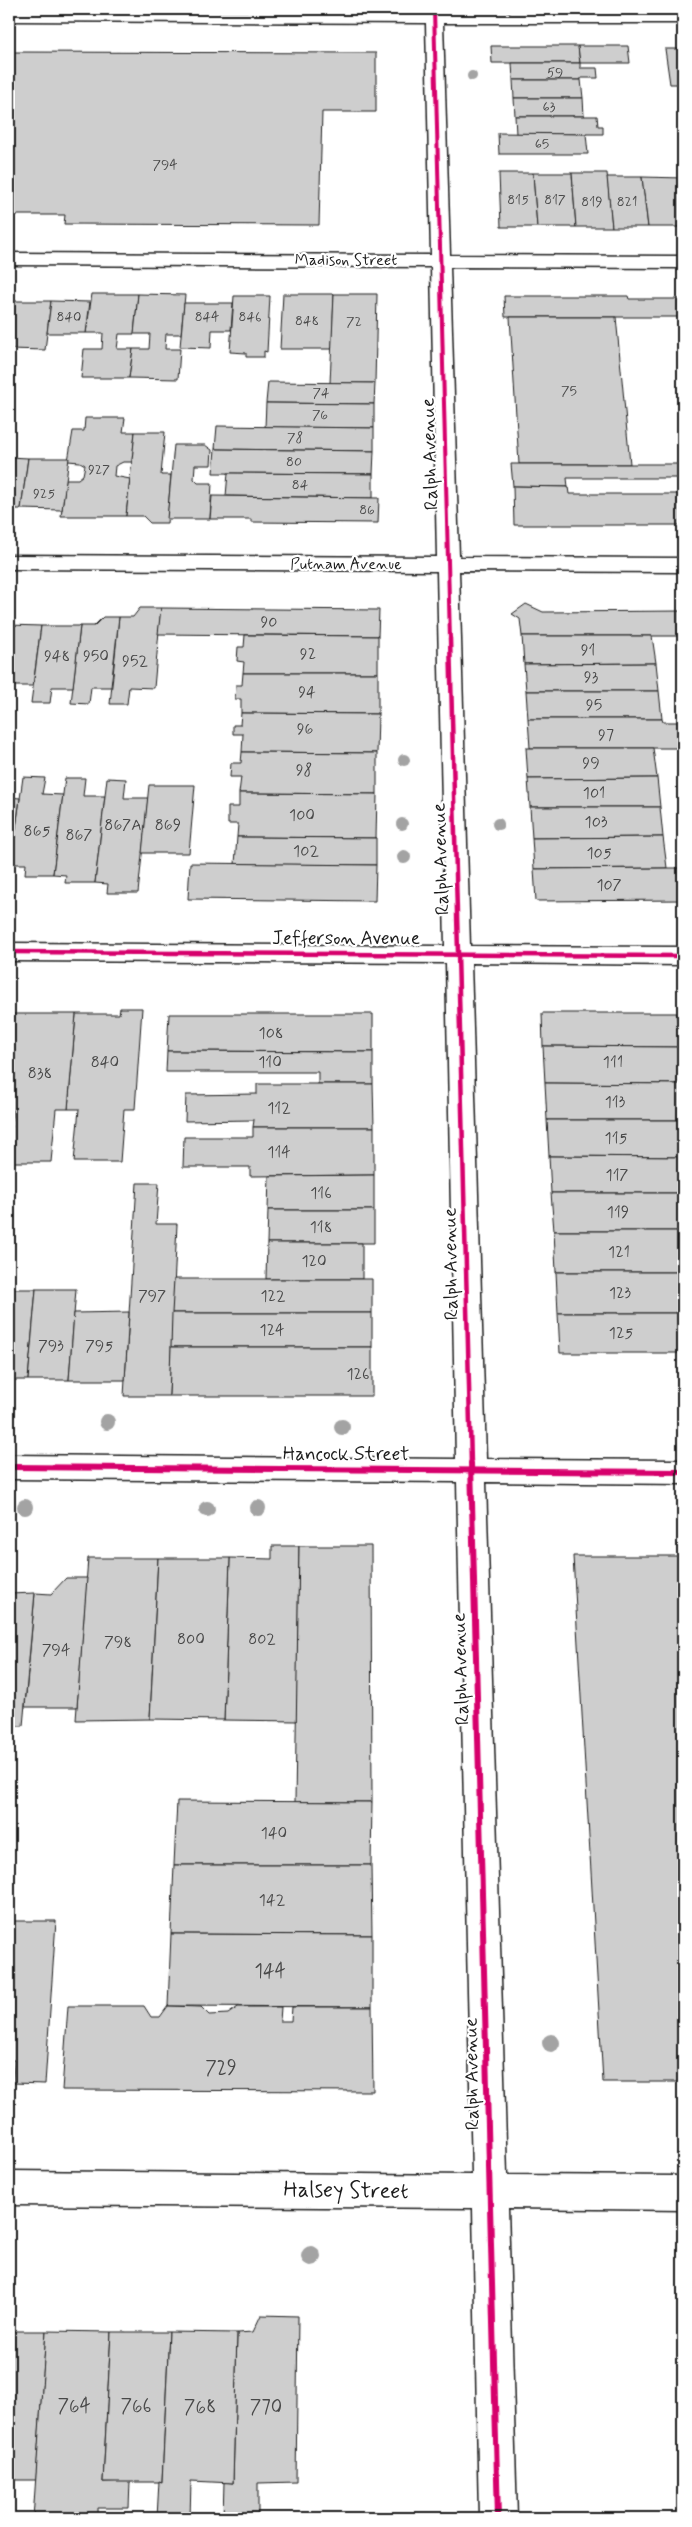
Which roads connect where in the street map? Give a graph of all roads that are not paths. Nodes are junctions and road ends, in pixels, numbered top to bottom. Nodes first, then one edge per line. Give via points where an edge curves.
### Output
1 (434, 13) edge
2 (9, 16) edge
3 (683, 18) edge
4 (9, 259) edge
5 (440, 261) junction
6 (683, 262) edge
7 (9, 562) edge
8 (448, 564) junction
9 (683, 565) edge
10 (9, 952) edge
11 (459, 954) junction
12 (683, 956) edge
13 (9, 1467) edge
14 (471, 1471) junction
15 (683, 1472) edge
16 (9, 2188) edge
17 (490, 2193) junction
18 (683, 2193) edge
19 (498, 2518) edge

1 - 2 street
1 - 3 street
1 - 5 street, Ralph Avenue
4 - 5 street, Madison Street
5 - 6 street, Madison Street
5 - 8 street, Ralph Avenue
7 - 8 street, Putnam Avenue
8 - 9 street, Putnam Avenue
8 - 11 street, Ralph Avenue
10 - 11 street, Jefferson Avenue
11 - 12 street, Jefferson Avenue
11 - 14 street, Ralph Avenue
13 - 14 street, Hancock Street
14 - 15 street, Hancock Street
14 - 17 street, Ralph Avenue
16 - 17 street, Halsey Street
17 - 18 street, Halsey Street
17 - 19 street, Ralph Avenue

